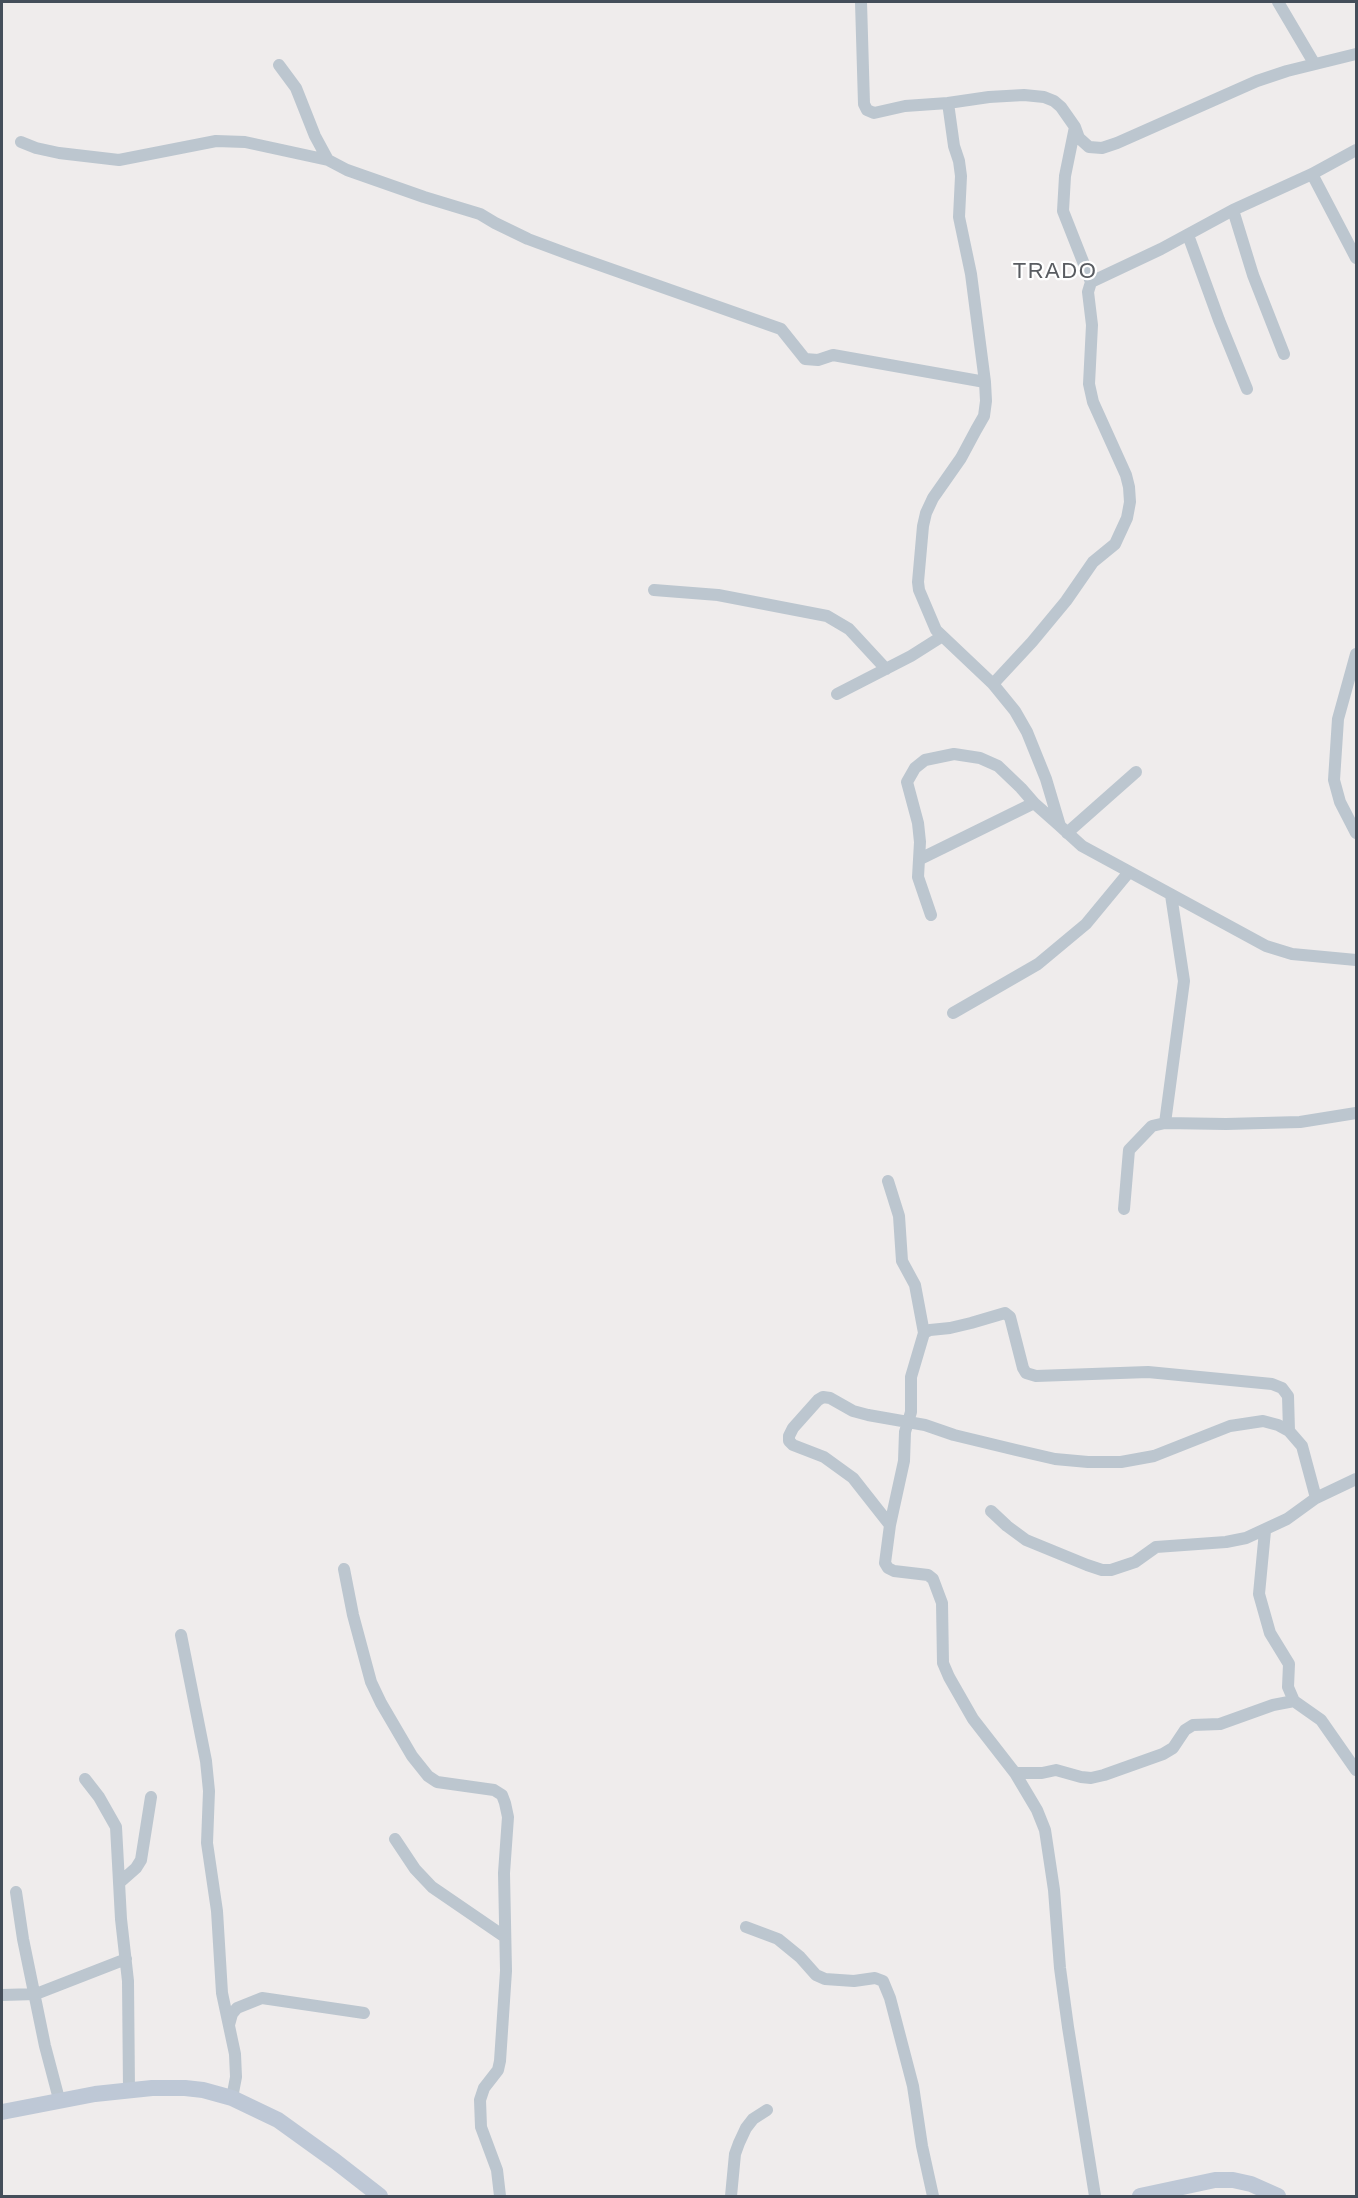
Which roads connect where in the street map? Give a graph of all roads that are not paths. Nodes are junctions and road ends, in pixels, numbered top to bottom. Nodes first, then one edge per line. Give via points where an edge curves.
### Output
1 (861, 2) edge
2 (1278, 2) edge
3 (1356, 54) edge
4 (1314, 63) junction
5 (279, 65) dead end
6 (948, 103) junction
7 (1075, 127) junction
8 (21, 142) dead end
9 (1356, 150) edge
10 (328, 160) junction
11 (1312, 174) junction
12 (1233, 210) junction
13 (1188, 235) junction
14 (1356, 258) edge
15 (1092, 282) junction
16 (1284, 354) dead end
17 (986, 382) junction
18 (1247, 389) dead end
19 (654, 590) dead end
20 (941, 637) junction
21 (1356, 654) edge
22 (886, 669) junction
23 (993, 684) junction
24 (837, 694) dead end
25 (1136, 772) dead end
26 (1034, 803) junction
27 (1064, 829) junction
28 (1356, 833) edge
29 (920, 859) junction
30 (1129, 872) junction
31 (1171, 895) junction
32 (931, 915) dead end
33 (1356, 960) edge
34 (953, 1012) dead end
35 (1356, 1113) edge
36 (1165, 1123) junction
37 (888, 1181) dead end
38 (1124, 1209) dead end
39 (924, 1333) junction
40 (910, 1422) junction
41 (1289, 1431) junction
42 (1356, 1479) edge
43 (1317, 1498) junction
44 (991, 1511) dead end
45 (890, 1525) junction
46 (1265, 1531) junction
47 (344, 1569) dead end
48 (181, 1635) dead end
49 (1294, 1701) junction
50 (1356, 1770) edge
51 (1015, 1773) junction
52 (85, 1779) dead end
53 (151, 1797) dead end
54 (395, 1839) dead end
55 (119, 1883) junction
56 (16, 1892) dead end
57 (746, 1927) dead end
58 (505, 1937) junction
59 (126, 1959) junction
60 (36, 1994) junction
61 (2, 1995) edge
62 (363, 2013) dead end
63 (230, 2025) junction
64 (129, 2090) junction
65 (232, 2098) junction
66 (59, 2099) junction
67 (767, 2110) dead end
68 (2, 2112) edge
69 (380, 2196) edge
70 (500, 2196) edge
71 (731, 2196) edge
72 (933, 2196) edge
73 (1095, 2196) edge
74 (1140, 2196) edge
75 (1278, 2196) edge

1 - 6 street via 867,110 874,113
2 - 4 street
3 - 4 street
4 - 7 street via 1257,81 1102,148 1089,147 1078,138
5 - 10 street via 296,88
6 - 7 street via 989,97 1044,97 1061,107
6 - 17 street via 961,176 959,217
7 - 15 street via 1062,211
8 - 10 street via 60,153 119,159 216,141 245,142
9 - 11 street
10 - 17 street via 379,182 480,214 571,255 781,329 806,359 833,355
11 - 12 street
11 - 14 street
12 - 13 street
12 - 16 street
13 - 15 street
13 - 18 street
15 - 23 street via 1088,292 1092,337 1089,384 1129,487 1127,519 1115,544 1093,562 1066,601
17 - 20 street via 984,416 933,498 923,526 919,590
19 - 22 street via 718,595 827,616 864,642
20 - 22 street
20 - 23 street
21 - 28 street via 1338,718 1334,780
22 - 24 street
23 - 27 street via 1027,732
25 - 27 street
26 - 27 street
26 - 29 street
26 - 29 street via 998,766 980,758 954,754 925,760 907,782 918,823
27 - 30 street via 1082,846
29 - 32 street via 918,877
30 - 31 street
30 - 34 street via 1086,924 1038,964
31 - 33 street via 1266,946 1292,954
31 - 36 street via 1184,981
35 - 36 street via 1300,1122
36 - 38 street via 1152,1126 1129,1150
37 - 39 street via 899,1216 902,1261 915,1285
39 - 40 street via 911,1377
39 - 41 street via 1005,1312 1010,1317 1026,1373 1036,1376 1148,1372 1272,1384 1288,1396
40 - 41 street via 1055,1459 1088,1462 1154,1456 1230,1426 1251,1422 1263,1421
40 - 45 street via 905,1432 904,1461
40 - 45 street via 868,1415 823,1397 789,1436 793,1445 824,1457 853,1478
41 - 43 street via 1302,1446
42 - 43 street
43 - 46 street
44 - 46 street via 1026,1540 1102,1570 1124,1567 1156,1547 1226,1542
45 - 51 street via 885,1563 888,1568 933,1579 942,1603 943,1663 973,1719
46 - 49 street via 1258,1594 1270,1633 1287,1658 1287,1680
47 - 58 street via 371,1682 412,1756 437,1782 494,1790 502,1795 507,1817
48 - 63 street via 206,1761 207,1843 217,1911 222,1993
49 - 50 street via 1321,1720
49 - 51 street via 1221,1724 1193,1725 1163,1754 1104,1775 1081,1777 1056,1770
51 - 73 street via 1037,1810 1048,1844 1066,2015
52 - 55 street via 116,1827
53 - 55 street via 141,1860
54 - 58 street via 432,1887
55 - 59 street
56 - 60 street
57 - 72 street via 778,1939 825,1979 883,1981 915,2094
58 - 70 street via 500,2061 480,2100 481,2127 497,2170
59 - 60 street
59 - 64 street
60 - 61 street
60 - 66 street
62 - 63 street via 262,1998 237,2008
63 - 65 street via 236,2077
64 - 65 main road via 185,2088
64 - 66 main road
65 - 69 main road via 278,2120
66 - 68 main road
67 - 71 street via 753,2119 739,2143
74 - 75 main road via 1215,2180 1251,2184

